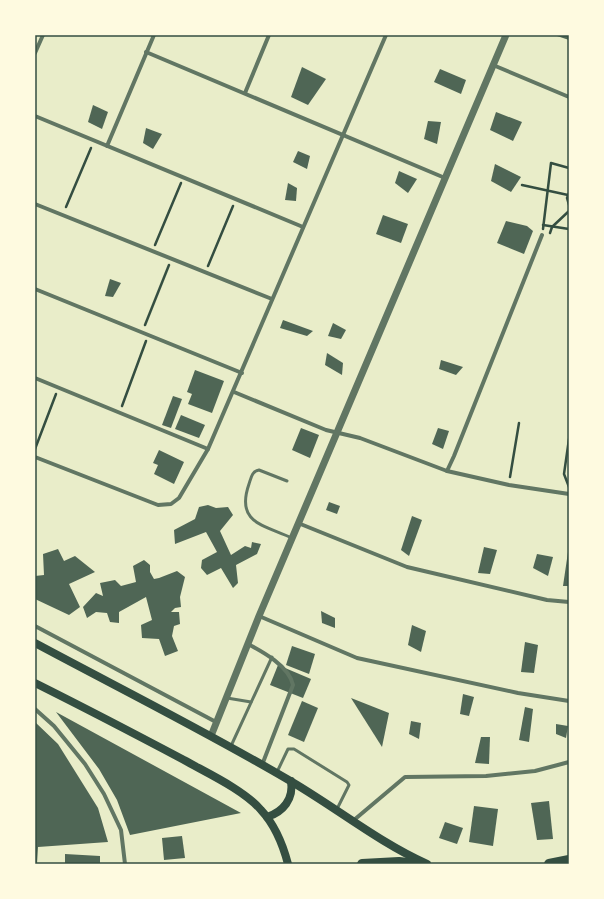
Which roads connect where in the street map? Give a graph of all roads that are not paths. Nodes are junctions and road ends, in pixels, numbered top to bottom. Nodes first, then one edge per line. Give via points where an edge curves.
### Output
1 (43, 35) edge
2 (154, 35) edge
3 (269, 35) edge
4 (386, 35) edge
5 (506, 35) edge
6 (146, 52) junction
7 (35, 54) edge
8 (493, 65) junction
9 (244, 93) junction
10 (569, 97) edge
11 (35, 116) edge
12 (343, 134) junction
13 (107, 146) junction
14 (445, 178) junction
15 (35, 204) edge
16 (303, 227) junction
17 (542, 235) road end
18 (35, 289) edge
19 (272, 299) junction
20 (242, 372) junction
21 (35, 378) edge
22 (234, 392) junction
23 (337, 431) junction
24 (208, 449) junction
25 (35, 457) edge
26 (447, 471) junction
27 (287, 481) dead end
28 (569, 494) edge
29 (298, 523) junction
30 (292, 538) junction
31 (569, 602) edge
32 (259, 616) junction
33 (35, 626) edge
34 (35, 644) edge
35 (248, 644) junction
36 (272, 657) junction
37 (35, 683) edge
38 (226, 698) junction
39 (569, 701) edge
40 (251, 702) junction
41 (35, 709) edge
42 (216, 722) junction
43 (211, 736) junction
44 (231, 747) junction
45 (569, 762) edge
46 (262, 765) junction
47 (276, 772) junction
48 (291, 781) junction
49 (337, 809) junction
50 (266, 817) junction
51 (354, 820) junction
52 (569, 860) edge
53 (125, 864) edge
54 (288, 864) edge
55 (362, 864) edge
56 (416, 864) edge
57 (427, 864) edge
58 (549, 864) edge

1 - 7 street
2 - 6 street
3 - 9 street
4 - 12 street
5 - 8 street
6 - 9 street
6 - 13 street
8 - 10 street
8 - 14 street
9 - 12 street
11 - 13 street
12 - 14 street
12 - 16 street
13 - 16 street
14 - 23 street
15 - 19 street
16 - 19 street
17 - 26 street
18 - 20 street
19 - 20 street
20 - 22 street
21 - 24 street
22 - 23 street via 326,430
22 - 24 street
23 - 26 street
23 - 29 street
24 - 25 street via 179,498 171,504 158,505
26 - 28 street via 509,485
27 - 30 lane via 256,470 247,492 247,506 248,515 253,521
29 - 30 street
29 - 31 street via 407,567 547,600
30 - 32 street
32 - 35 street
32 - 39 street via 357,658 518,693
33 - 42 street
34 - 43 main road
35 - 36 street
35 - 38 street
36 - 40 lane
36 - 46 street via 292,679 293,684
37 - 50 main road via 217,778 253,802
38 - 40 lane
38 - 42 street
40 - 44 lane
41 - 53 street via 54,726 85,764 104,794 121,830
42 - 43 street
43 - 44 main road
44 - 46 main road
45 - 51 street via 535,770 486,776 405,778
46 - 47 main road
47 - 48 main road
47 - 49 lane via 288,749 294,749 347,782 348,789
48 - 49 main road
48 - 50 main road via 291,793 286,804 278,812
49 - 51 main road
50 - 54 main road via 284,848
51 - 57 main road via 405,854
52 - 58 main road
55 - 56 main road

